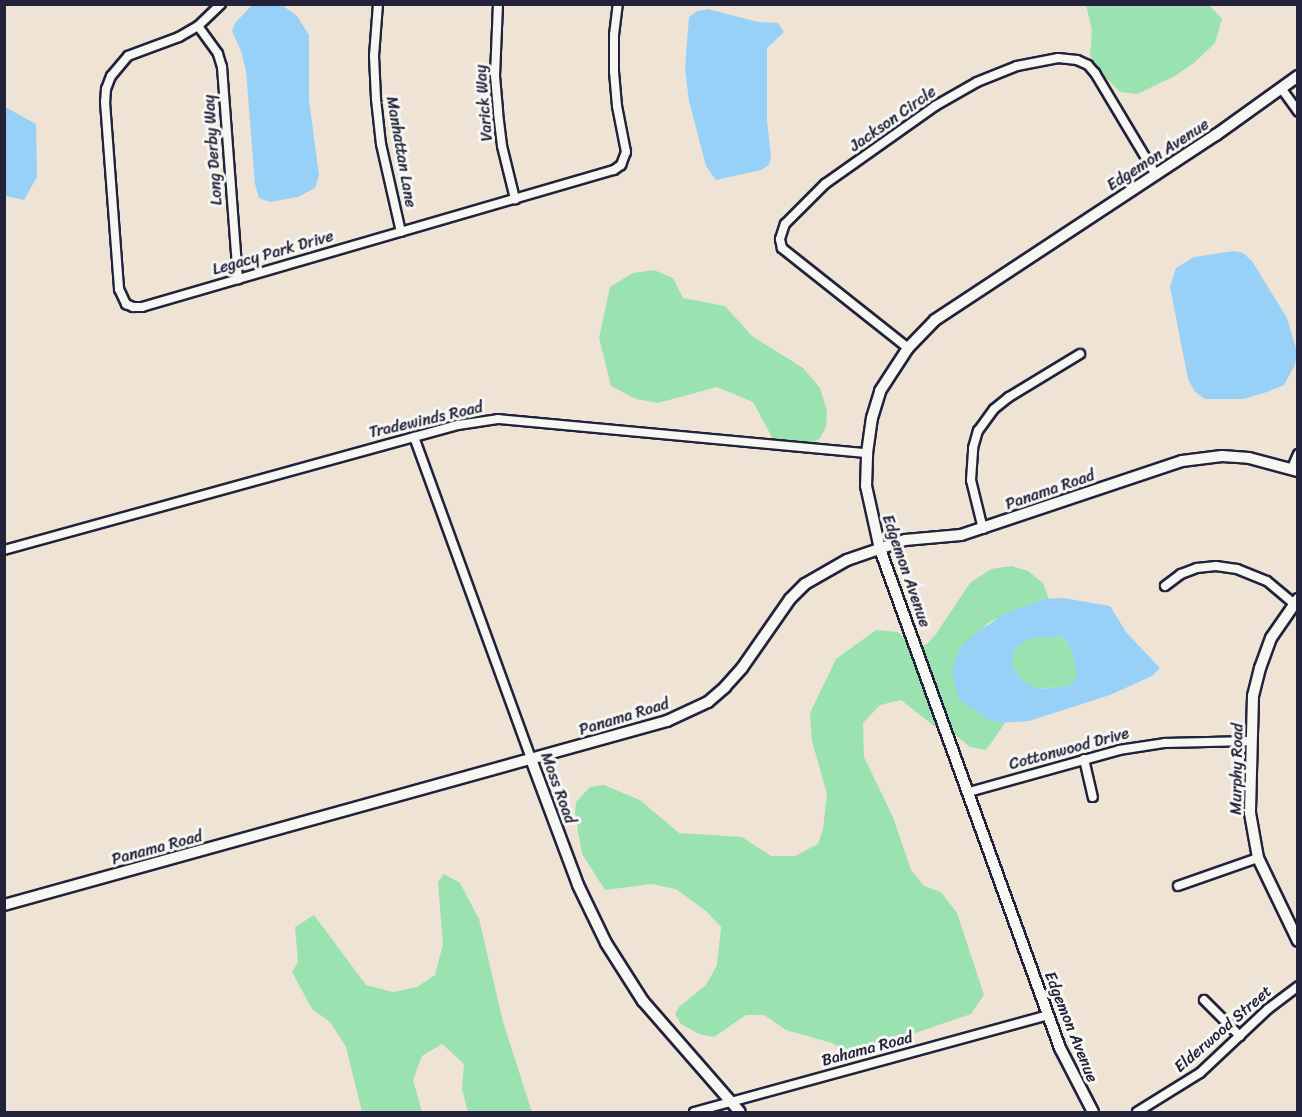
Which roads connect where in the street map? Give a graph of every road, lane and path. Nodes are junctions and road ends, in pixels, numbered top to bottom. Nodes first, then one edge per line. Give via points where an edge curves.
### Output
1 (221, 4) edge
2 (378, 4) edge
3 (498, 4) edge
4 (618, 4) edge
5 (198, 26) junction
6 (1298, 76) edge
7 (1281, 88) junction
8 (1298, 111) edge
9 (1156, 175) junction
10 (515, 199) junction
11 (401, 232) junction
12 (238, 279) junction
13 (908, 348) junction
14 (1080, 354) dead end
15 (414, 437) junction
16 (867, 453) junction
17 (1298, 454) edge
18 (1295, 470) edge
19 (983, 529) junction
20 (880, 549) junction
21 (4, 550) edge
22 (1165, 585) dead end
23 (1295, 601) edge
24 (1251, 741) junction
25 (531, 759) junction
26 (1084, 759) junction
27 (969, 792) junction
28 (1093, 797) dead end
29 (1258, 858) junction
30 (1178, 886) dead end
31 (4, 905) edge
32 (1298, 941) edge
33 (1298, 986) edge
34 (1204, 1000) dead end
35 (1048, 1015) junction
36 (1240, 1036) junction
37 (731, 1102) junction
38 (694, 1113) edge
39 (740, 1113) edge
40 (1093, 1113) edge
41 (1137, 1113) edge

1 - 5 street, Legacy Park Drive
2 - 11 street, Manhattan Lane via 376,99 381,144
3 - 10 street, Varick Way via 498,113
4 - 10 street, Legacy Park Drive via 614,72 626,152 621,165
5 - 12 street, Long Derby Way via 218,54 222,67
5 - 12 street, Legacy Park Drive via 128,56 106,88 118,289 126,304 142,307
6 - 7 street, Edgemon Avenue
7 - 8 street
7 - 9 street, Edgemon Avenue
9 - 13 street, Edgemon Avenue via 962,300
9 - 13 street, Jackson Circle via 1102,82 1088,65 1077,60 1058,58 1017,66 977,82 935,106 825,184 785,224 780,239 782,248
10 - 11 street, Legacy Park Drive
11 - 12 street, Legacy Park Drive
13 - 16 street, Edgemon Avenue via 879,391
14 - 19 street via 1009,397 978,431 971,480
15 - 16 street, Tradewinds Road via 508,419
15 - 21 street, Tradewinds Road
15 - 25 street, Moss Road
16 - 20 street, Edgemon Avenue via 866,486
17 - 18 street
18 - 19 street, Panama Road via 1249,458 1222,456 1182,461
19 - 20 street, Panama Road via 961,536 904,540
20 - 25 street, Panama Road via 847,560 805,584 742,668 708,702 667,721
20 - 27 street, Edgemon Avenue
22 - 23 street via 1197,568 1216,566 1237,569 1266,581
23 - 24 street, Murphy Road via 1271,639 1260,668 1253,696
24 - 26 street, Cottonwood Drive via 1165,743
24 - 29 street, Murphy Road via 1250,813
25 - 31 street, Panama Road
25 - 37 street, Moss Road via 578,885 606,943 643,1001
26 - 27 street, Cottonwood Drive
26 - 28 street
27 - 35 street, Edgemon Avenue
29 - 30 street
29 - 32 street, Murphy Road
33 - 36 street, Elderwood Street
34 - 36 street
35 - 37 street, Bahama Road
35 - 40 street, Edgemon Avenue
36 - 41 street, Elderwood Street via 1200,1073
37 - 38 street, Bahama Road
37 - 39 street, Moss Road

